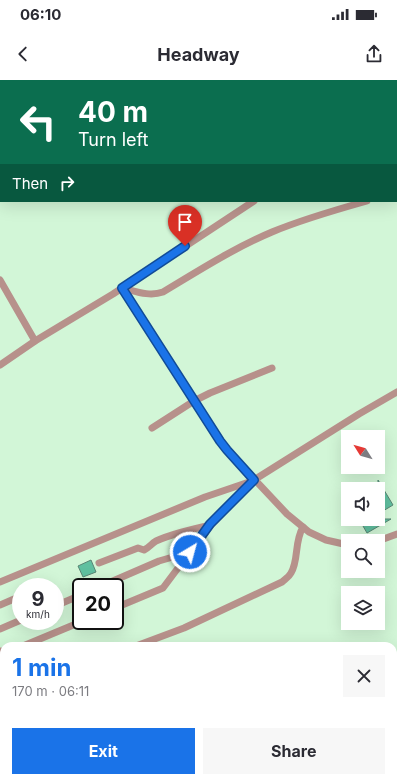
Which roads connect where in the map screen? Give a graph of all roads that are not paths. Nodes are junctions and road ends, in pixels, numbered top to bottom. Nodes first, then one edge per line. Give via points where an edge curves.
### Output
1 (252, 202) edge
2 (364, 202) edge
3 (0, 280) edge
4 (122, 288) junction
5 (35, 341) junction
6 (0, 364) edge
7 (272, 368) dead end
8 (397, 392) edge
9 (194, 401) junction
10 (152, 428) dead end
11 (254, 480) junction
12 (210, 524) junction
13 (303, 527) junction
14 (397, 534) edge
15 (385, 538) edge
16 (341, 543) edge
17 (190, 552) junction
18 (99, 563) dead end
19 (120, 578) edge
20 (0, 582) edge
21 (12, 599) edge
22 (0, 604) edge
23 (124, 604) edge
24 (12, 624) edge
25 (72, 626) edge
26 (0, 629) edge
27 (33, 642) edge
28 (147, 642) edge

1 - 4 lane
2 - 4 lane via 296,223 244,245 163,292 147,294
3 - 5 lane
4 - 5 lane
4 - 9 lane
5 - 6 lane
7 - 9 lane
8 - 11 lane
9 - 10 lane
9 - 11 lane via 227,450
11 - 12 lane
11 - 13 lane
11 - 20 lane via 205,497
12 - 17 lane
12 - 18 lane via 182,531 154,542 144,550 138,548
13 - 16 lane via 326,540
13 - 28 lane via 298,535 293,568 282,582 184,628
14 - 15 lane
17 - 19 lane via 159,561
17 - 23 lane via 163,588
21 - 22 lane
24 - 26 lane
25 - 27 lane

